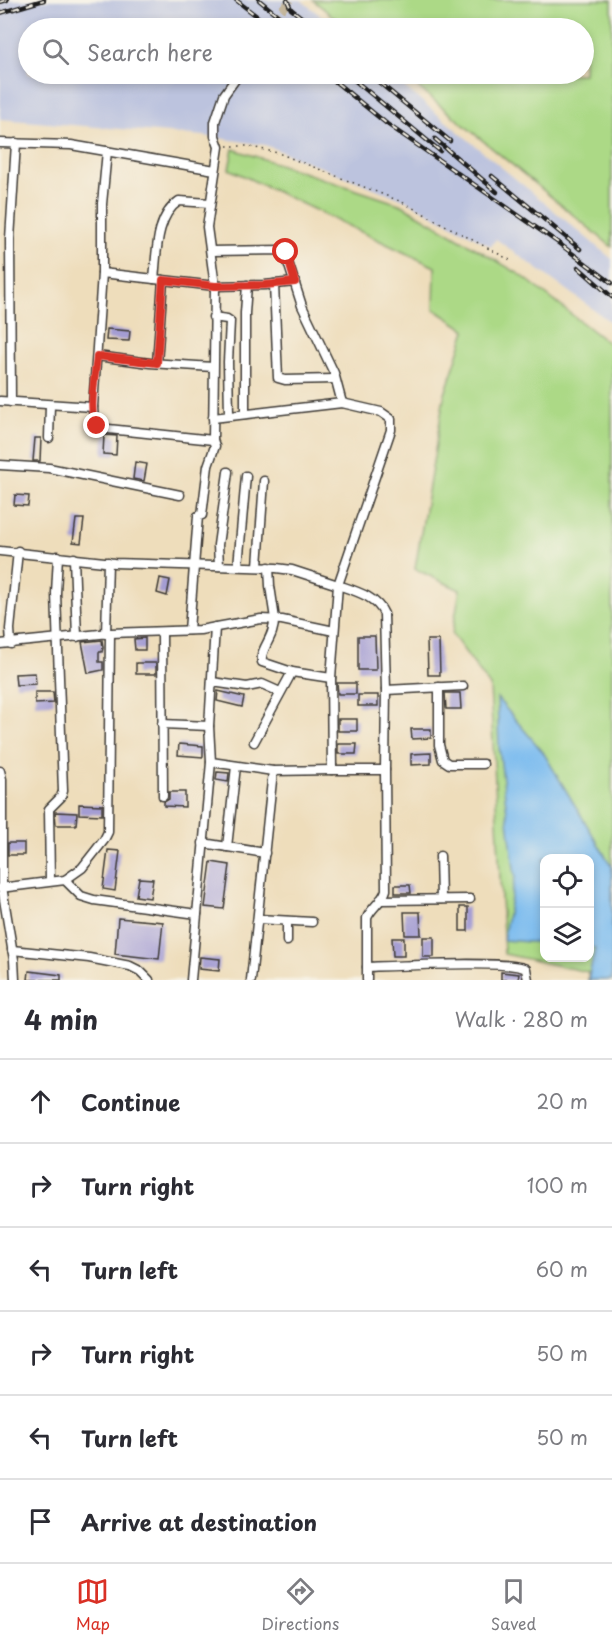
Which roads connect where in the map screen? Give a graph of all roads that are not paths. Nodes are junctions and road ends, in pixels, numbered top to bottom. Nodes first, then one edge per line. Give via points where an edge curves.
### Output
1 (232, 84) edge
2 (0, 143) edge
3 (16, 143) junction
4 (107, 151) junction
5 (215, 170) junction
6 (210, 203) junction
7 (211, 251) junction
8 (102, 273) junction
9 (158, 279) junction
10 (295, 282) junction
11 (274, 284) junction
12 (247, 285) junction
13 (215, 286) junction
14 (213, 317) junction
15 (97, 356) junction
16 (157, 363) junction
17 (213, 367) junction
18 (335, 379) junction
19 (0, 401) edge
20 (11, 402) junction
21 (342, 403) junction
22 (50, 405) junction
23 (93, 407) junction
24 (245, 414) junction
25 (229, 415) junction
26 (213, 418) junction
27 (49, 438) dead end
28 (213, 440) junction
29 (0, 465) edge
30 (228, 472) dead end
31 (246, 476) dead end
32 (264, 481) dead end
33 (180, 495) dead end
34 (0, 551) edge
35 (18, 551) junction
36 (58, 556) junction
37 (74, 558) junction
38 (108, 562) junction
39 (194, 566) junction
40 (219, 566) junction
41 (238, 566) junction
42 (258, 566) junction
43 (269, 567) junction
44 (338, 585) junction
45 (274, 619) junction
46 (215, 627) junction
47 (189, 630) junction
48 (162, 632) junction
49 (334, 632) junction
50 (108, 633) junction
51 (77, 637) junction
52 (58, 638) junction
53 (0, 644) edge
54 (11, 644) junction
55 (292, 672) junction
56 (331, 678) junction
57 (212, 682) junction
58 (463, 686) dead end
59 (439, 687) junction
60 (386, 690) junction
61 (280, 692) junction
62 (162, 724) junction
63 (210, 726) junction
64 (254, 742) dead end
65 (211, 762) junction
66 (483, 764) dead end
67 (236, 766) junction
68 (332, 770) junction
69 (385, 770) junction
70 (0, 771) edge
71 (273, 771) junction
72 (163, 796) dead end
73 (1, 811) edge
74 (203, 843) junction
75 (227, 847) junction
76 (265, 853) junction
77 (440, 856) dead end
78 (65, 880) junction
79 (50, 881) junction
80 (1, 888) edge
81 (441, 899) junction
82 (470, 899) dead end
83 (380, 900) junction
84 (196, 914) junction
85 (258, 919) junction
86 (287, 921) junction
87 (312, 922) dead end
88 (286, 941) dead end
89 (12, 950) junction
90 (367, 967) junction
91 (15, 980) edge
92 (149, 980) edge
93 (191, 980) edge
94 (251, 980) edge
95 (368, 980) edge
96 (528, 980) edge

1 - 5 street via 218,110
2 - 3 street
3 - 4 street
3 - 20 street via 10,239
4 - 5 street
4 - 8 street
5 - 6 street
6 - 7 street via 207,227
6 - 9 street via 178,201 168,211 159,235
7 - 10 street via 284,250
7 - 13 street
8 - 9 street
8 - 15 street
9 - 13 street
9 - 16 street
10 - 11 street
10 - 18 street
11 - 12 street
11 - 18 street via 278,378
12 - 13 street
12 - 24 street
13 - 14 street
14 - 17 street
14 - 25 street via 230,321
15 - 16 street
15 - 23 street
16 - 17 street
17 - 26 street
18 - 21 street
19 - 20 street
20 - 22 street
21 - 24 street
21 - 44 street via 387,414 392,423
22 - 23 street
22 - 27 street
23 - 28 street via 94,423 99,428
24 - 25 street
25 - 26 street
26 - 28 street
28 - 39 street via 202,515 198,516
29 - 33 street via 49,468
30 - 40 street via 218,544
31 - 41 street
32 - 42 street
34 - 35 street
35 - 36 street
35 - 54 street
36 - 37 street
36 - 52 street
37 - 38 street
37 - 51 street
38 - 39 street
38 - 50 street
39 - 40 street
39 - 47 street
40 - 41 street
41 - 42 street
42 - 43 street
43 - 44 street
43 - 45 street
44 - 49 street
44 - 60 street via 369,597 380,606 385,620
45 - 46 street
45 - 49 street
45 - 55 street via 272,636 261,660
46 - 47 street
46 - 57 street
47 - 48 street
48 - 50 street
48 - 62 street
49 - 56 street
50 - 51 street
50 - 78 street via 108,832 82,868
51 - 52 street
52 - 54 street
52 - 79 street via 63,791 49,809
53 - 54 street
55 - 56 street
55 - 61 street
56 - 68 street
57 - 61 street via 247,687 262,684
57 - 63 street
58 - 59 street
59 - 60 street
59 - 66 street via 442,760 449,764
60 - 69 street
61 - 64 street
62 - 63 street
62 - 72 street
63 - 65 street
65 - 67 street
65 - 74 street
67 - 71 street
67 - 75 street
68 - 69 street
68 - 71 street
69 - 83 street via 386,890
70 - 73 street
71 - 76 street
73 - 80 street
74 - 75 street
74 - 84 street
75 - 76 street
76 - 85 street
77 - 81 street
78 - 79 street
78 - 84 street via 81,896 94,900
79 - 80 street
80 - 89 street
81 - 82 street
81 - 83 street
83 - 90 street via 367,918
84 - 93 street
85 - 86 street
85 - 94 street
86 - 87 street
86 - 88 street
89 - 91 street
89 - 92 street via 130,966
90 - 95 street
90 - 96 street via 487,964 526,969

